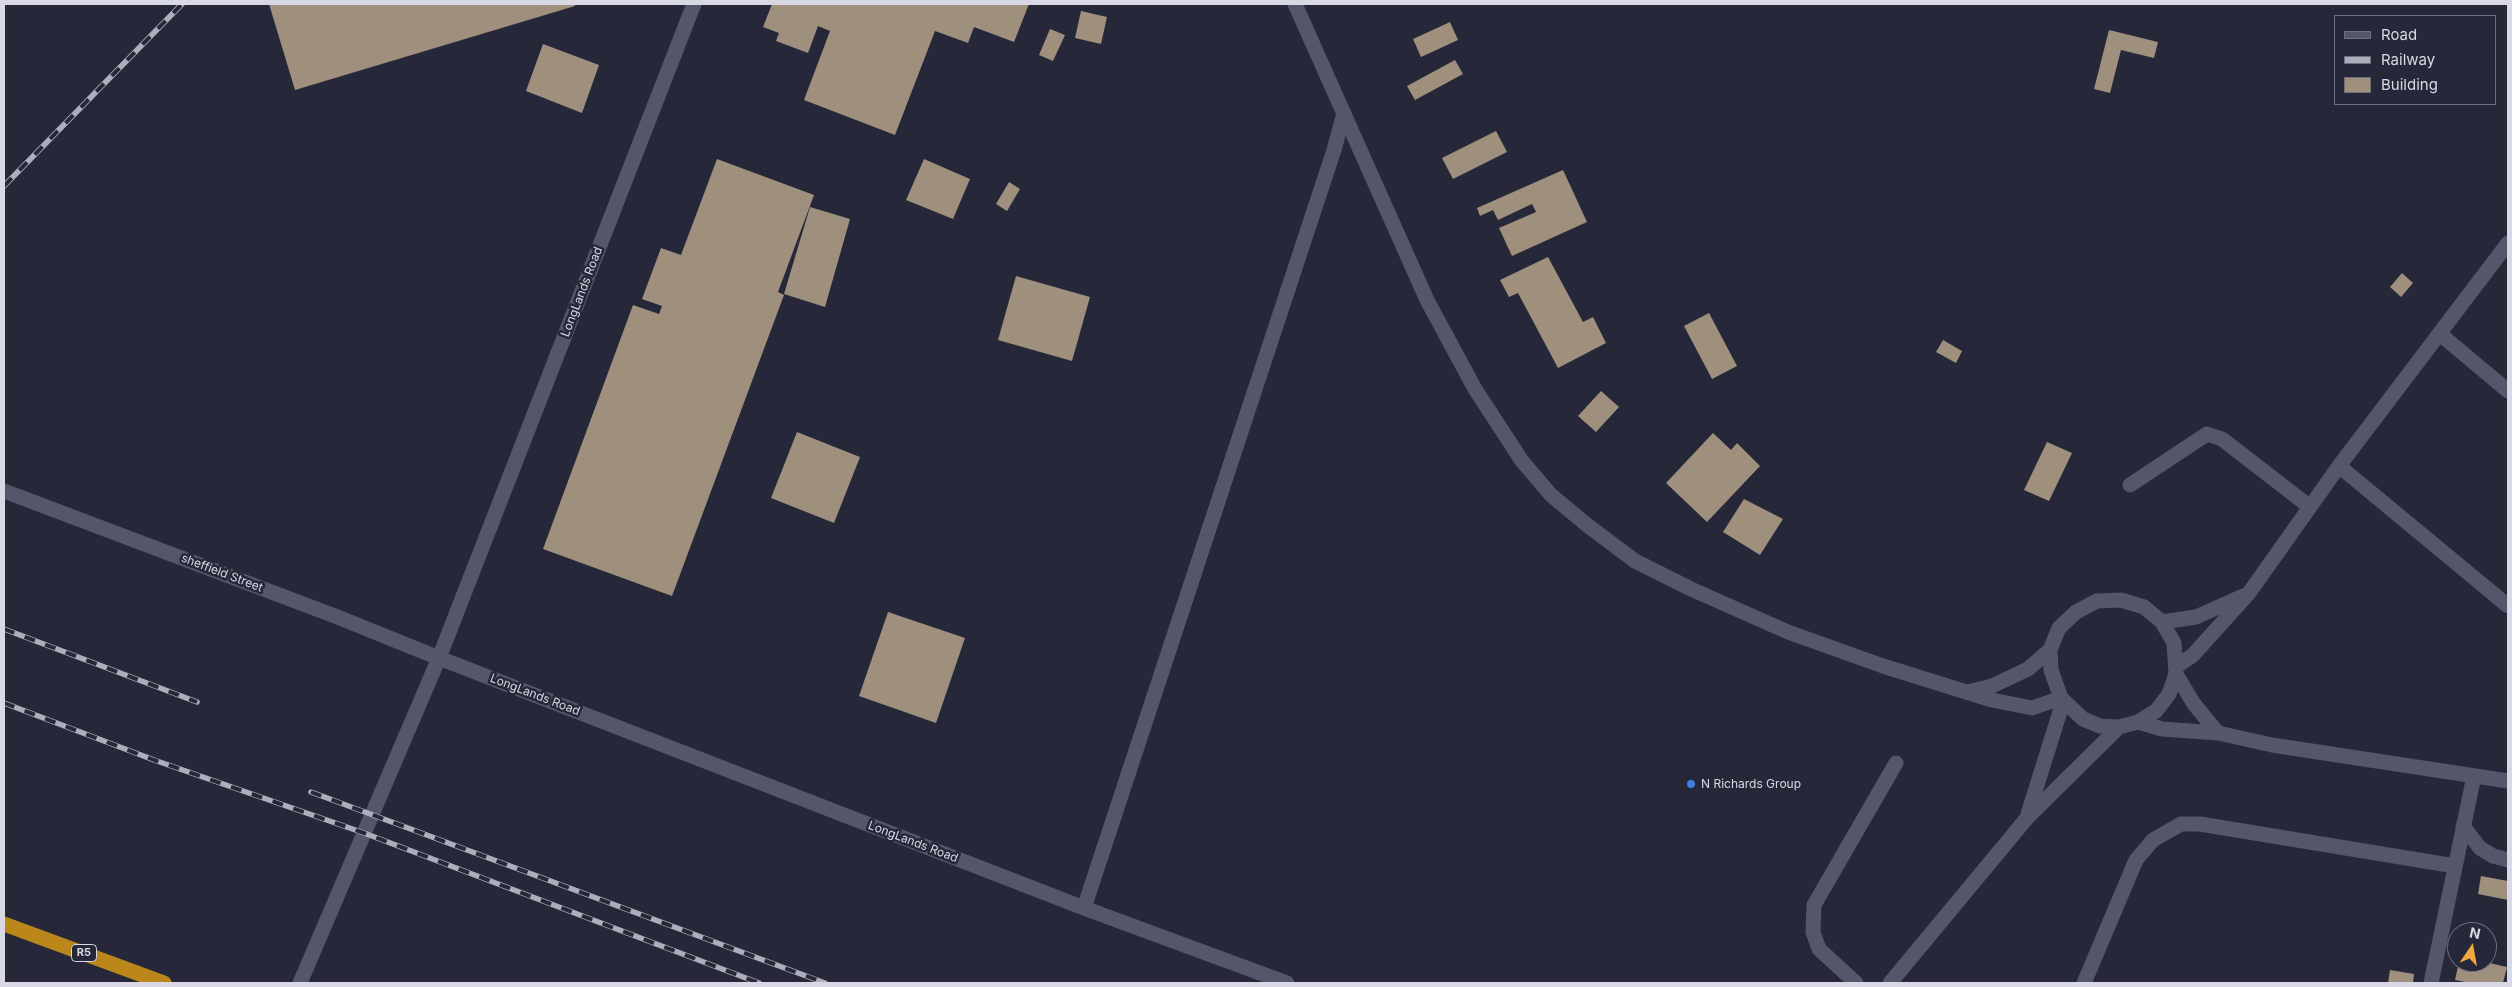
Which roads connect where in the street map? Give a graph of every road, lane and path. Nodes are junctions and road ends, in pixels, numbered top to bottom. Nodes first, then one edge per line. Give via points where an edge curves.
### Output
1 (694, 4) edge
2 (1295, 4) edge
3 (1344, 113) junction
4 (2508, 243) edge
5 (2440, 334) junction
6 (2508, 391) edge
7 (2339, 466) junction
8 (2130, 485) dead end
9 (4, 491) edge
10 (2310, 508) junction
11 (2249, 593) junction
12 (2508, 606) edge
13 (2162, 622) junction
14 (2050, 650) junction
15 (439, 658) junction
16 (2177, 670) junction
17 (1967, 692) junction
18 (2062, 700) junction
19 (2138, 722) junction
20 (2119, 727) junction
21 (2218, 733) junction
22 (1896, 763) dead end
23 (2474, 776) junction
24 (2508, 781) edge
25 (2027, 818) junction
26 (2464, 826) junction
27 (2508, 860) edge
28 (2455, 866) junction
29 (1084, 908) junction
30 (4, 924) edge
31 (164, 983) edge
32 (300, 983) edge
33 (1287, 983) edge
34 (1856, 983) edge
35 (1890, 983) edge
36 (2084, 983) edge
37 (2431, 983) edge

1 - 15 street, LongLands Road
2 - 3 street
3 - 17 street via 1427,300 1475,389 1522,461 1551,495 1635,561 1691,589 1788,632
3 - 29 street
4 - 5 street
5 - 6 street
5 - 7 street
7 - 10 street
7 - 12 street
8 - 10 street via 2206,434 2222,439
9 - 15 street, sheffield Street
10 - 11 street
11 - 13 street via 2196,617
11 - 16 street
13 - 14 street via 2144,608 2121,600 2097,601 2076,612 2059,628
13 - 16 street via 2174,643
14 - 17 street via 2028,669 1992,686
14 - 18 street via 2051,670
15 - 29 street, LongLands Road
15 - 32 street
16 - 19 street via 2169,694 2156,711
16 - 21 street via 2194,704
17 - 18 street via 2032,708
18 - 20 street via 2083,718 2100,726
18 - 25 street
19 - 20 street
19 - 21 street via 2162,729
20 - 25 street
21 - 23 street
22 - 34 street via 1814,905 1813,932 1819,949
23 - 24 street
23 - 26 street
25 - 35 street
26 - 27 street via 2480,848
26 - 28 street
28 - 36 street via 2200,824 2181,824 2153,840 2136,860
28 - 37 street
29 - 33 street, LongLands Road
30 - 31 highway, R5

